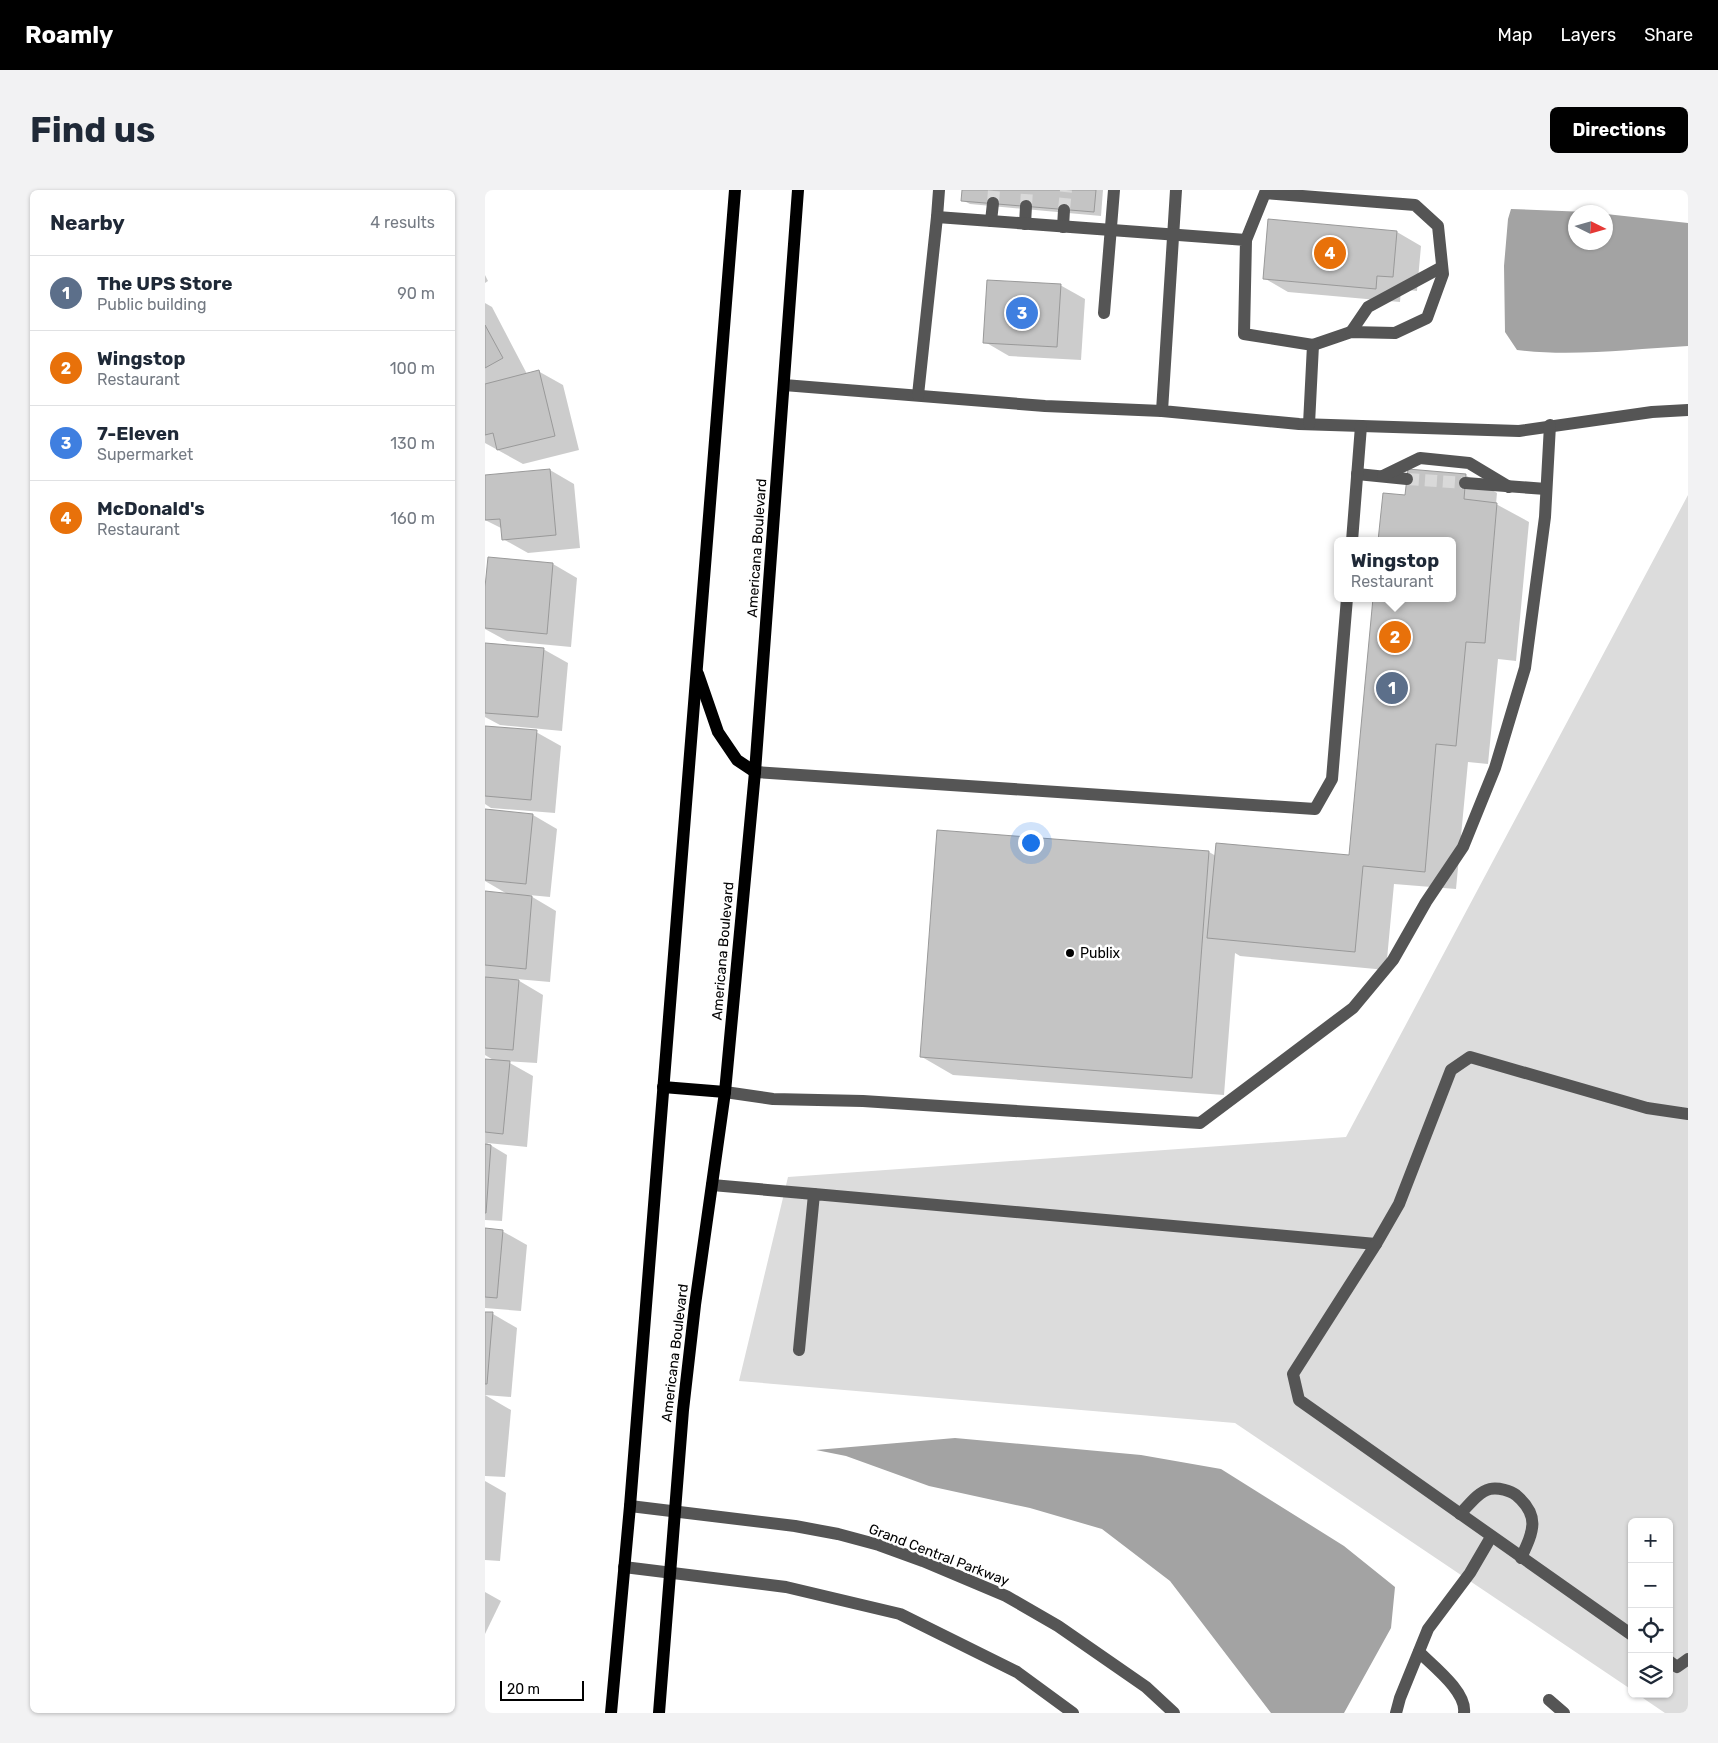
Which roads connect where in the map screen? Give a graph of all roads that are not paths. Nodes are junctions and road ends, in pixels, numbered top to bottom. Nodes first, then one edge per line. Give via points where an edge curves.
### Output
1 (735, 190) edge
2 (798, 190) edge
3 (939, 190) edge
4 (1114, 190) edge
5 (1176, 190) edge
6 (993, 203) tunnel mouth
7 (1026, 206) tunnel mouth
8 (1064, 210) tunnel mouth
9 (937, 217) junction
10 (991, 222) junction
11 (1025, 224) junction
12 (1063, 227) junction
13 (1111, 231) junction
14 (1173, 235) junction
15 (1246, 240) junction
16 (1442, 267) junction
17 (1104, 313) dead end
18 (1351, 332) junction
19 (1313, 345) junction
20 (784, 385) junction
21 (917, 394) junction
22 (1688, 410) edge
23 (1162, 411) junction
24 (1309, 424) junction
25 (1361, 426) junction
26 (1550, 426) junction
27 (1357, 474) junction
28 (1383, 476) junction
29 (1407, 479) tunnel mouth
30 (1465, 483) tunnel mouth
31 (1509, 487) junction
32 (1546, 489) junction
33 (1351, 537) edge
34 (1347, 602) edge
35 (696, 670) junction
36 (755, 772) junction
37 (663, 1087) junction
38 (725, 1092) junction
39 (1688, 1114) edge
40 (712, 1185) junction
41 (814, 1194) junction
42 (1376, 1244) junction
43 (799, 1350) dead end
44 (630, 1506) junction
45 (674, 1511) junction
46 (1460, 1514) junction
47 (1491, 1537) junction
48 (1521, 1558) junction
49 (624, 1567) junction
50 (670, 1572) junction
51 (1628, 1632) edge
52 (1419, 1652) junction
53 (1688, 1660) edge
54 (1673, 1664) edge
55 (1549, 1700) dead end
56 (611, 1713) edge
57 (659, 1713) edge
58 (1073, 1713) edge
59 (1174, 1713) edge
60 (1396, 1713) edge
61 (1464, 1713) edge
62 (1564, 1713) edge

1 - 35 main road
2 - 20 main road, Americana Boulevard
3 - 9 street
4 - 13 street
5 - 14 street
6 - 10 street
7 - 11 street
8 - 12 street
9 - 10 street
9 - 21 street
10 - 11 street
11 - 12 street
12 - 13 street
13 - 14 street
13 - 17 street
14 - 15 street
14 - 23 street
15 - 16 street via 1265,193 1415,205 1438,226
15 - 19 street via 1244,334
16 - 18 street via 1368,307
16 - 18 street via 1443,274 1427,318 1395,333
18 - 19 street
19 - 24 street
20 - 21 street
20 - 36 main road, Americana Boulevard
21 - 23 street via 1037,405
22 - 26 street
23 - 24 street
24 - 25 street
25 - 26 street via 1519,431
25 - 27 street
26 - 32 street
27 - 28 street
27 - 33 street
28 - 29 street
28 - 31 street via 1420,458 1469,463
30 - 31 street
31 - 32 street
32 - 38 street via 1525,668 1495,768 1463,847 1425,902 1393,960 1353,1008 1200,1123 773,1098
34 - 36 street via 1332,779 1315,809
35 - 36 main road via 718,732 737,760
35 - 37 main road
36 - 38 main road, Americana Boulevard
37 - 38 main road
37 - 44 main road
38 - 40 main road, Americana Boulevard
39 - 42 street via 1647,1108 1471,1057 1451,1070 1399,1204
40 - 41 street
40 - 45 main road, Americana Boulevard via 683,1410
41 - 42 street
41 - 43 street
42 - 46 street via 1293,1374 1299,1400
44 - 45 street, Grand Central Parkway
44 - 49 main road
45 - 50 main road, Americana Boulevard
45 - 59 street, Grand Central Parkway via 838,1534 879,1545 931,1565 1006,1596 1058,1626 1146,1687
46 - 47 street
46 - 48 street via 1478,1496 1491,1489 1512,1492 1527,1504 1533,1518 1531,1536
47 - 48 street
47 - 52 street via 1470,1573 1428,1629
48 - 51 street
49 - 50 street
49 - 56 main road
50 - 57 main road, Americana Boulevard
50 - 58 street via 786,1587 900,1614 1017,1672
52 - 60 street
52 - 61 street via 1454,1687 1465,1707
53 - 54 street via 1677,1667
55 - 62 street

